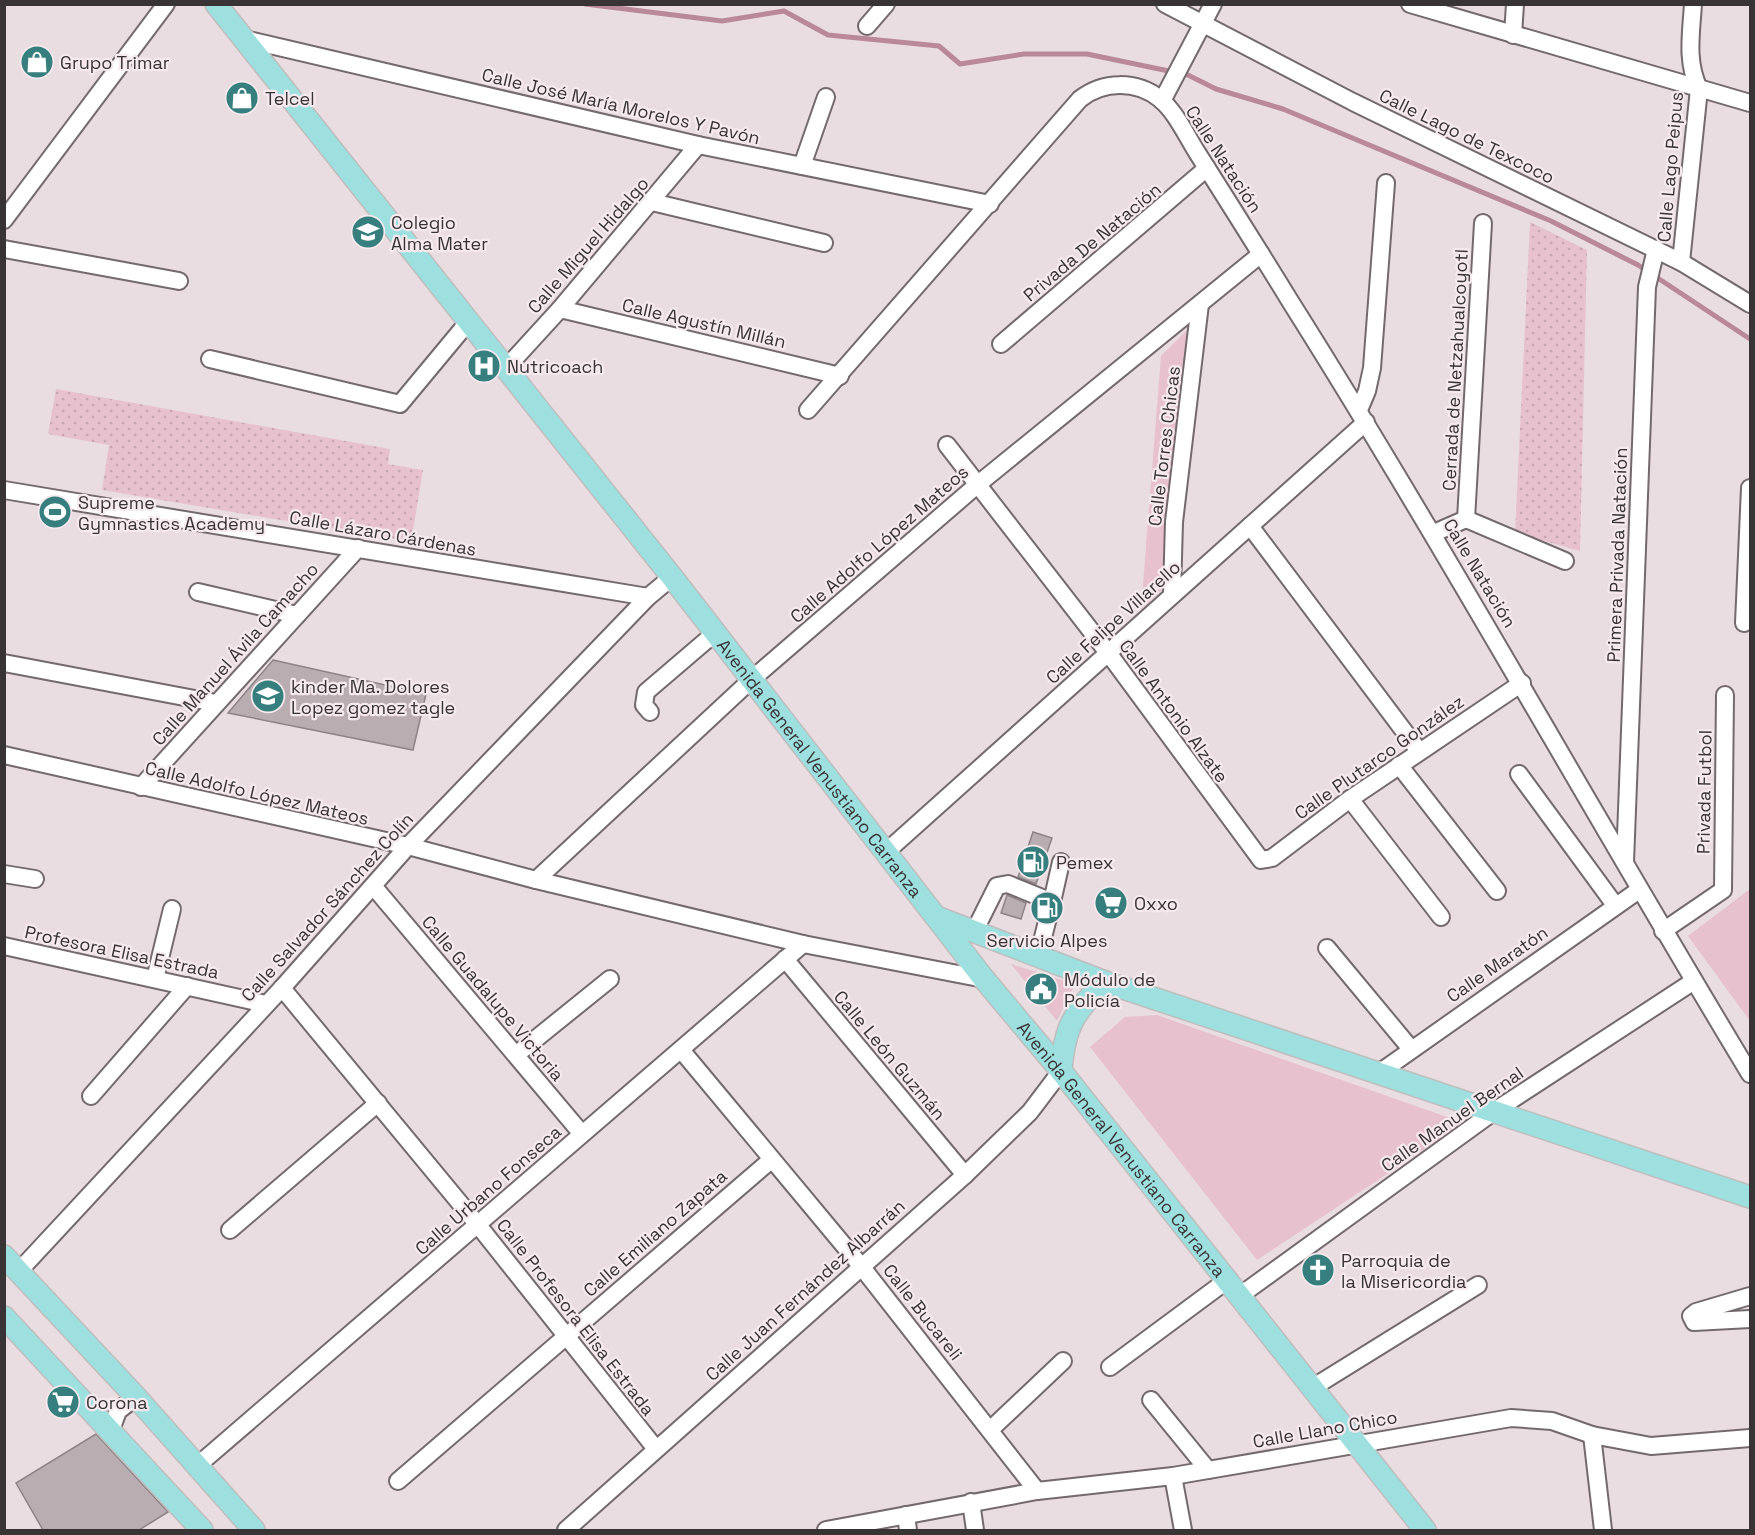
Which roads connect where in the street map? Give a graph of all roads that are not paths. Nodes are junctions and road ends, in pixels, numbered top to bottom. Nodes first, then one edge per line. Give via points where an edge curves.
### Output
1 (166, 4) edge
2 (216, 4) edge
3 (886, 4) edge
4 (1165, 4) edge
5 (1213, 4) edge
6 (1410, 4) edge
7 (1515, 4) edge
8 (1693, 4) edge
9 (1202, 24) junction
10 (867, 26) dead end
11 (1513, 35) junction
12 (244, 39) junction
13 (1699, 89) junction
14 (826, 97) dead end
15 (1162, 101) junction
16 (1750, 103) edge
17 (698, 145) junction
18 (802, 166) junction
19 (1207, 168) junction
20 (1386, 183) dead end
21 (651, 202) junction
22 (990, 204) junction
23 (4, 220) edge
24 (1483, 223) dead end
25 (824, 243) dead end
26 (4, 249) edge
27 (1261, 254) junction
28 (1682, 262) junction
29 (1653, 264) junction
30 (179, 281) dead end
31 (1200, 304) junction
32 (1750, 304) edge
33 (560, 309) junction
34 (469, 321) junction
35 (1001, 344) dead end
36 (210, 359) dead end
37 (506, 368) junction
38 (840, 376) junction
39 (808, 410) dead end
40 (1362, 416) junction
41 (947, 445) dead end
42 (977, 484) junction
43 (1750, 488) edge
44 (4, 490) edge
45 (1466, 519) junction
46 (1250, 526) junction
47 (1434, 533) junction
48 (358, 548) junction
49 (1565, 561) dead end
50 (672, 577) junction
51 (198, 592) dead end
52 (1172, 593) junction
53 (648, 597) junction
54 (297, 615) junction
55 (1744, 623) dead end
56 (715, 633) junction
57 (1109, 654) junction
58 (4, 663) edge
59 (751, 680) junction
60 (1522, 683) junction
61 (1725, 695) dead end
62 (216, 703) junction
63 (650, 712) dead end
64 (1419, 751) junction
65 (4, 755) edge
66 (1399, 765) junction
67 (1519, 774) dead end
68 (141, 787) junction
69 (1350, 799) junction
70 (408, 846) junction
71 (886, 852) junction
72 (1259, 858) joint
73 (1061, 862) dead end
74 (1625, 863) junction
75 (4, 874) edge
76 (36, 879) dead end
77 (536, 880) junction
78 (374, 887) junction
79 (1639, 890) junction
80 (1497, 891) dead end
81 (1052, 902) junction
82 (1615, 905) junction
83 (172, 909) dead end
84 (1441, 917) dead end
85 (938, 918) junction
86 (1663, 931) junction
87 (974, 932) junction
88 (804, 944) junction
89 (4, 946) edge
90 (1327, 948) dead end
91 (1038, 957) junction
92 (785, 959) junction
93 (155, 979) junction
94 (610, 979) dead end
95 (984, 979) junction
96 (1694, 981) junction
97 (1105, 982) junction
98 (187, 986) junction
99 (282, 988) junction
100 (266, 1004) junction
101 (1412, 1049) junction
102 (682, 1050) junction
103 (516, 1054) junction
104 (1061, 1071) junction
105 (1379, 1073) junction
106 (1750, 1074) edge
107 (92, 1096) dead end
108 (378, 1103) junction
109 (1496, 1110) junction
110 (582, 1134) junction
111 (771, 1160) junction
112 (964, 1175) junction
113 (1750, 1197) edge
114 (478, 1225) junction
115 (230, 1230) dead end
116 (11, 1263) edge
117 (861, 1266) junction
118 (1478, 1285) dead end
119 (1232, 1289) junction
120 (1750, 1296) edge
121 (4, 1317) edge
122 (1750, 1319) edge
123 (565, 1336) junction
124 (1063, 1361) dead end
125 (1110, 1367) dead end
126 (1312, 1388) junction
127 (136, 1398) junction
128 (1151, 1400) dead end
129 (111, 1430) junction
130 (990, 1430) junction
131 (1592, 1435) junction
132 (1750, 1438) edge
133 (1354, 1443) junction
134 (656, 1449) junction
135 (197, 1466) junction
136 (1208, 1470) junction
137 (1173, 1476) junction
138 (398, 1481) dead end
139 (1037, 1491) junction
140 (971, 1502) junction
141 (907, 1523) edge
142 (202, 1530) edge
143 (254, 1530) edge
144 (566, 1530) edge
145 (826, 1530) edge
146 (975, 1530) edge
147 (1183, 1530) edge
148 (1425, 1530) edge
149 (1603, 1530) edge

1 - 23 street
2 - 12 main road, Avenida General Venustiano Carranza
3 - 10 street
4 - 9 street, Calle Lago de Texcoco
5 - 9 street
6 - 11 street
7 - 11 street
8 - 13 street, Calle Lago Peipus via 1689,58
9 - 15 street
9 - 29 street, Calle Lago de Texcoco
11 - 13 street
12 - 17 street, Calle José María Morelos Y Pavón
12 - 34 main road, Avenida General Venustiano Carranza
13 - 16 street
13 - 28 street, Calle Lago Peipus
14 - 18 street
15 - 19 street, Calle Natación
15 - 22 street via 1123,85 1090,92
17 - 18 street, Calle José María Morelos Y Pavón
17 - 21 street, Calle Miguel Hidalgo
18 - 22 street, Calle José María Morelos Y Pavón
19 - 27 street, Calle Natación
19 - 35 street, Privada De Natación
20 - 40 street via 1372,368
21 - 25 street
21 - 33 street, Calle Miguel Hidalgo
22 - 38 street
24 - 45 street, Cerrada de Netzahualcoyotl
26 - 30 street
27 - 31 street, Calle Adolfo López Mateos
27 - 40 street, Calle Natación
28 - 29 street, Calle Lago de Texcoco
28 - 32 street, Calle Lago de Texcoco
29 - 74 street, Primera Privada Natación
31 - 42 street, Calle Adolfo López Mateos
31 - 52 street, Calle Torres Chicas via 1174,522
33 - 37 street, Calle Miguel Hidalgo
33 - 38 street, Calle Agustín Millán
34 - 36 street via 400,404
34 - 37 main road, Avenida General Venustiano Carranza
37 - 50 main road, Avenida General Venustiano Carranza
38 - 39 street
40 - 46 street, Calle Felipe Villarello
40 - 47 street, Calle Natación
41 - 42 street, Calle Antonio Alzate
42 - 57 street, Calle Antonio Alzate
42 - 59 street, Calle Adolfo López Mateos
43 - 55 street
44 - 48 street, Calle Lázaro Cárdenas
45 - 47 street
45 - 49 street
46 - 52 street, Calle Felipe Villarello
46 - 64 street
47 - 60 street, Calle Natación
48 - 53 street, Calle Lázaro Cárdenas
48 - 54 street, Calle Manuel Ávila Camacho
50 - 53 street, Calle Salvador Sánchez Colín
50 - 56 main road, Avenida General Venustiano Carranza
51 - 54 street
52 - 57 street, Calle Felipe Villarello
53 - 70 street, Calle Salvador Sánchez Colín
54 - 62 street, Calle Manuel Ávila Camacho
56 - 59 main road, Avenida General Venustiano Carranza
56 - 63 street via 646,692 644,705
57 - 71 street, Calle Felipe Villarello
57 - 72 street, Calle Antonio Alzate
58 - 62 street
59 - 71 main road, Avenida General Venustiano Carranza
59 - 77 street, Calle Adolfo López Mateos
60 - 64 street, Calle Plutarco González
60 - 74 street, Calle Natación
61 - 86 street, Privada Futbol via 1723,890
62 - 68 street, Calle Manuel Ávila Camacho
64 - 66 street, Calle Plutarco González
65 - 68 street, Calle Adolfo López Mateos
66 - 69 street, Calle Plutarco González
66 - 80 street
67 - 82 street
68 - 70 street, Calle Adolfo López Mateos
69 - 72 street, Calle Plutarco González via 1272,858
69 - 84 street
70 - 77 street, Calle Adolfo López Mateos
70 - 78 street, Calle Salvador Sánchez Colín
71 - 85 main road, Avenida General Venustiano Carranza
73 - 81 street
74 - 79 street, Calle Natación
75 - 76 street
77 - 88 street, Calle Adolfo López Mateos
78 - 99 street, Calle Salvador Sánchez Colín
78 - 103 street, Calle Guadalupe Victoria
79 - 82 street, Calle Maratón
79 - 86 street, Calle Natación
81 - 87 street via 1000,884
81 - 91 street
82 - 101 street, Calle Maratón
83 - 93 street
85 - 87 main road
85 - 95 main road, Avenida General Venustiano Carranza
86 - 96 street, Calle Natación
87 - 91 main road
88 - 92 street, Calle Urbano Fonseca
88 - 95 street, Calle Adolfo López Mateos
89 - 93 street, Profesora Elisa Estrada
90 - 101 street
91 - 97 main road
92 - 102 street, Calle Urbano Fonseca
92 - 112 street, Calle León Guzmán
93 - 98 street, Profesora Elisa Estrada
94 - 103 street
95 - 104 main road, Avenida General Venustiano Carranza
96 - 106 street, Calle Natación
96 - 109 street, Calle Manuel Bernal
97 - 104 main road via 1074,1015 1066,1032
97 - 105 main road
98 - 100 street, Profesora Elisa Estrada
98 - 107 street
99 - 100 street, Calle Salvador Sánchez Colín
99 - 108 street, Calle Profesora Elisa Estrada
100 - 116 street, Calle Salvador Sánchez Colín
101 - 105 street, Calle Maratón
102 - 110 street, Calle Urbano Fonseca
102 - 111 street, Calle Bucareli
103 - 110 street, Calle Guadalupe Victoria
104 - 112 street, Calle Juan Fernández Albarrán via 1030,1112
104 - 119 main road, Avenida General Venustiano Carranza
105 - 109 main road
108 - 114 street, Calle Profesora Elisa Estrada
108 - 115 street
109 - 113 main road
109 - 119 street, Calle Manuel Bernal
110 - 114 street, Calle Urbano Fonseca
111 - 117 street, Calle Bucareli
111 - 123 street, Calle Emiliano Zapata
112 - 117 street, Calle Juan Fernández Albarrán
114 - 123 street, Calle Profesora Elisa Estrada
114 - 135 street, Calle Urbano Fonseca
116 - 127 main road
117 - 130 street, Calle Bucareli
117 - 134 street, Calle Juan Fernández Albarrán
118 - 126 street
119 - 125 street, Calle Manuel Bernal
119 - 126 main road, Avenida General Venustiano Carranza
120 - 122 street via 1691,1316 1694,1322 1708,1323
121 - 129 main road
123 - 134 street, Calle Profesora Elisa Estrada
123 - 138 street, Calle Emiliano Zapata
124 - 130 street
126 - 133 main road, Avenida General Venustiano Carranza
127 - 129 street via 118,1410
127 - 135 main road
128 - 136 street
129 - 142 main road
130 - 139 street, Calle Bucareli
131 - 132 street, Calle Llano Chico via 1651,1446
131 - 133 street, Calle Llano Chico via 1552,1421 1525,1417
131 - 149 street
133 - 136 street, Calle Llano Chico
133 - 148 main road, Avenida General Venustiano Carranza
134 - 144 street, Calle Juan Fernández Albarrán
135 - 143 main road
136 - 137 street, Calle Llano Chico
137 - 139 street, Calle Llano Chico
137 - 147 street
139 - 140 street, Calle Llano Chico
140 - 141 street, Calle Llano Chico
140 - 146 street
141 - 145 street, Calle Llano Chico

